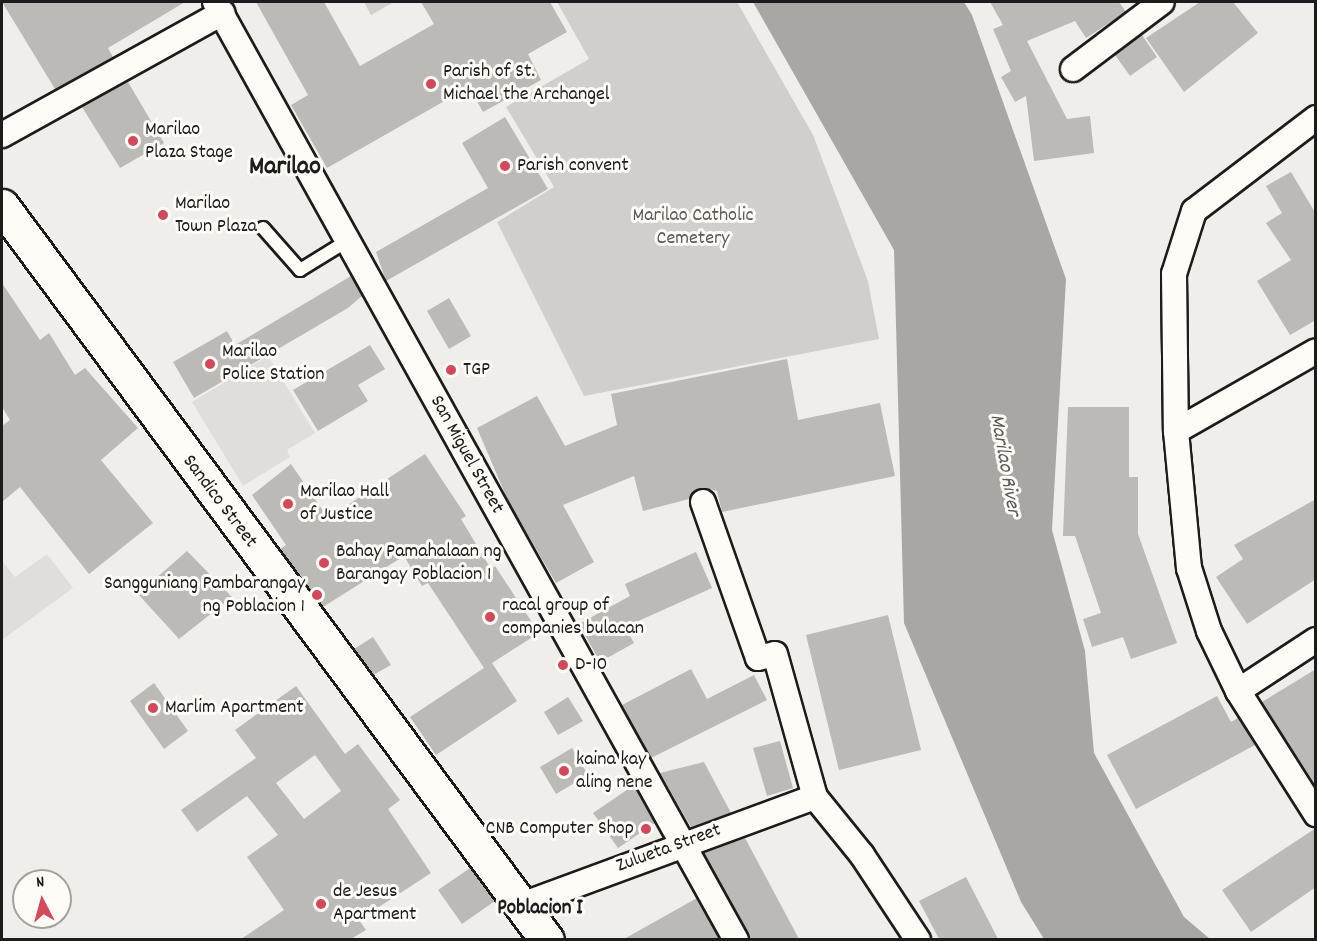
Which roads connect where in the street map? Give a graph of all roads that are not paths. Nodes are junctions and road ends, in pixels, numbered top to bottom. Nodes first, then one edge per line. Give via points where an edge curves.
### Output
1 (1162, 2) edge
2 (219, 7) edge
3 (1073, 69) dead end
4 (1316, 118) edge
5 (2, 135) edge
6 (2, 206) edge
7 (263, 228) dead end
8 (348, 241) junction
9 (1316, 351) edge
10 (1176, 431) junction
11 (703, 502) dead end
12 (1316, 639) edge
13 (1238, 691) junction
14 (815, 797) junction
15 (1316, 814) edge
16 (682, 843) junction
17 (524, 904) junction
18 (547, 939) edge
19 (736, 939) edge
20 (918, 939) edge

1 - 3 street
2 - 5 street
2 - 8 street, San Miguel Street
4 - 10 street via 1194,211 1173,274
6 - 17 main road, Sandico Street via 78,315
7 - 8 lane via 300,270
8 - 16 street, San Miguel Street
9 - 10 street
10 - 13 street via 1189,568 1209,631
11 - 14 street via 758,658 775,654
12 - 13 street
13 - 15 street
14 - 16 street, Zulueta Street
14 - 20 street via 862,855
16 - 17 street, Zulueta Street
16 - 19 street, San Miguel Street
17 - 18 main road, Sandico Street

